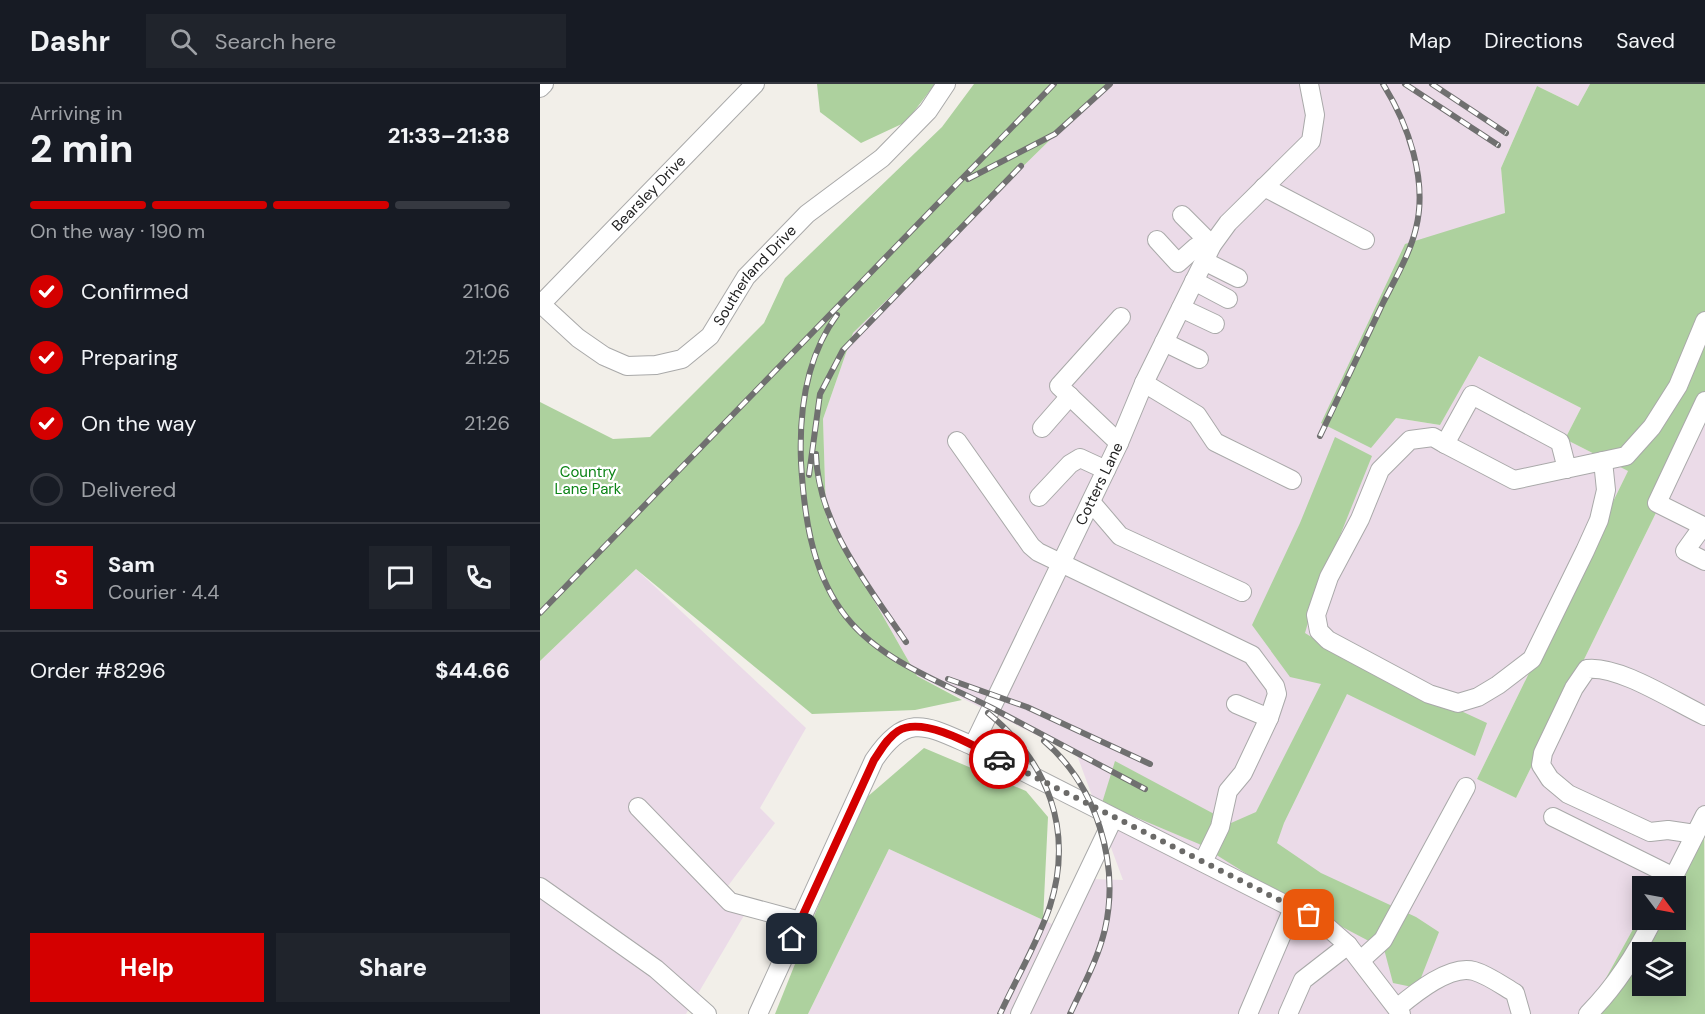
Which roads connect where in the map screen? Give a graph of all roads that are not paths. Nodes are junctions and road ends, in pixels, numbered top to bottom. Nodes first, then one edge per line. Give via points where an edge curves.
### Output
1 (544, 84) edge
2 (755, 84) edge
3 (946, 84) edge
4 (1309, 84) edge
5 (540, 88) edge
6 (1264, 187) junction
7 (1182, 215) dead end
8 (1157, 240) dead end
9 (1365, 240) dead end
10 (1208, 254) junction
11 (1238, 278) dead end
12 (1194, 282) junction
13 (1228, 299) dead end
14 (541, 303) edge
15 (1181, 308) junction
16 (1121, 317) dead end
17 (1705, 321) edge
18 (1215, 324) dead end
19 (1164, 342) junction
20 (1199, 358) dead end
21 (1144, 383) junction
22 (1070, 396) junction
23 (1705, 401) edge
24 (1042, 428) dead end
25 (957, 441) dead end
26 (1119, 443) junction
27 (1445, 444) junction
28 (1603, 461) junction
29 (1567, 469) junction
30 (1107, 470) junction
31 (1292, 480) dead end
32 (1039, 497) dead end
33 (1091, 502) junction
34 (1704, 527) edge
35 (1705, 561) edge
36 (1062, 563) junction
37 (1242, 592) dead end
38 (1236, 704) dead end
39 (1705, 716) edge
40 (1269, 718) junction
41 (973, 746) junction
42 (1466, 787) dead end
43 (638, 807) dead end
44 (1705, 815) edge
45 (1553, 817) dead end
46 (1113, 819) junction
47 (1695, 834) junction
48 (1203, 862) junction
49 (1660, 876) edge
50 (1674, 876) edge
51 (540, 887) edge
52 (1294, 906) junction
53 (800, 921) junction
54 (1648, 930) edge
55 (1348, 945) junction
56 (1361, 960) junction
57 (1399, 1011) edge
58 (707, 1014) edge
59 (758, 1014) edge
60 (1020, 1014) edge
61 (1248, 1014) edge
62 (1288, 1014) edge
63 (1521, 1014) edge
64 (1588, 1014) edge

1 - 5 street
2 - 14 street, Bearsley Drive
3 - 14 street, Southerland Drive via 928,111 882,158 807,214 746,277 710,336 682,359 627,366 578,338
4 - 6 street, Cotters Lane via 1315,116 1311,141
6 - 9 street
6 - 10 street, Cotters Lane via 1228,223
7 - 10 street
8 - 10 street via 1179,264 1196,247
10 - 11 street
10 - 12 street, Cotters Lane
12 - 13 street
12 - 15 street, Cotters Lane
15 - 18 street
15 - 19 street, Cotters Lane
16 - 22 street via 1059,386
17 - 28 street via 1678,386 1652,427 1626,456
19 - 20 street
19 - 21 street, Cotters Lane
21 - 26 street, Cotters Lane
21 - 31 street via 1197,416 1215,442
22 - 24 street
22 - 26 street
23 - 34 street via 1656,503
25 - 36 street via 1031,546
26 - 30 street, Cotters Lane
27 - 28 street via 1433,437 1410,440 1380,470 1360,519 1329,577 1316,615 1319,632 1328,640 1430,694 1458,703 1478,697 1532,659 1599,520 1606,490
27 - 29 street via 1514,480
27 - 29 street via 1472,395 1560,442
28 - 29 street
30 - 32 street via 1080,458
30 - 33 street, Cotters Lane
33 - 36 street, Cotters Lane
33 - 37 street via 1120,536
34 - 35 street via 1685,551
36 - 40 street via 1252,655 1275,686 1277,694
36 - 41 street, Cotters Lane
38 - 40 street
39 - 47 street via 1624,677 1598,668 1587,669 1543,753 1541,765 1568,794 1650,832
40 - 48 street via 1243,773 1228,791 1220,827
41 - 46 street
41 - 53 street via 935,729 917,727 899,730 886,742 874,760
42 - 56 street via 1383,940
43 - 53 street via 730,902
44 - 47 street
45 - 49 street
46 - 48 street
46 - 60 street
47 - 50 street
48 - 52 street
51 - 58 street via 656,969
52 - 55 street
52 - 61 street
53 - 59 street
54 - 64 street via 1614,986
55 - 56 street
55 - 62 street via 1303,980
56 - 57 street
57 - 63 street via 1420,989 1454,972 1473,970 1515,993

